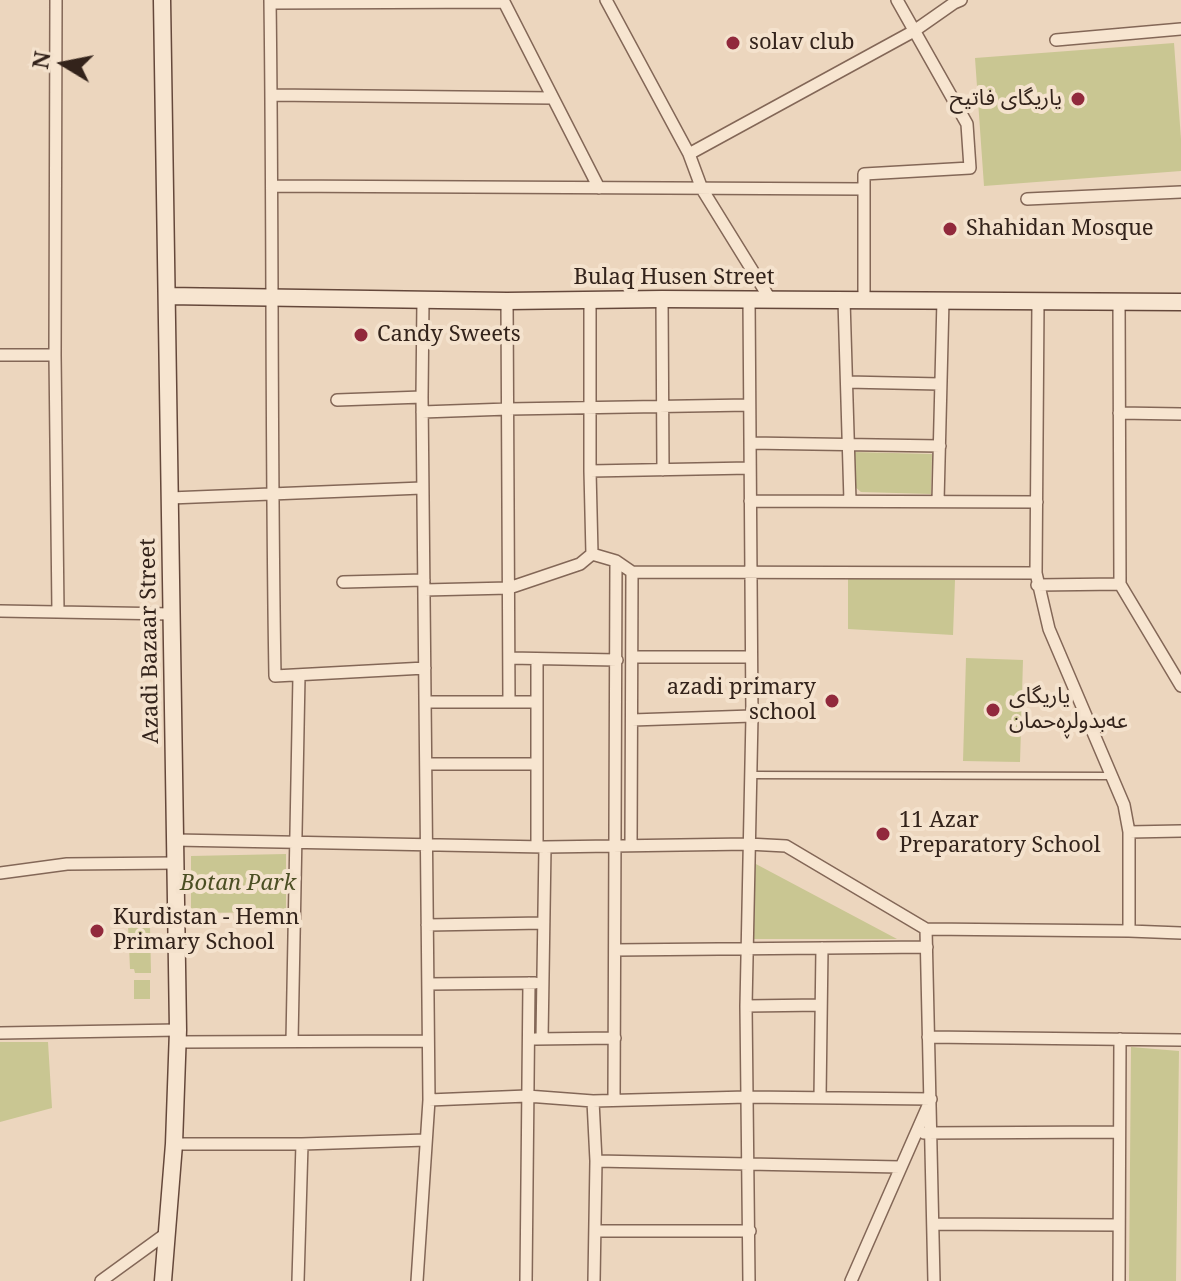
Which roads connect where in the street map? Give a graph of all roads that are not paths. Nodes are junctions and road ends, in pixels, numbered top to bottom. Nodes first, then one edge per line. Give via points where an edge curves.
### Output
1 (56, 0) edge
2 (162, 0) edge
3 (606, 0) edge
4 (897, 0) edge
5 (961, 0) edge
6 (270, 1) edge
7 (504, 1) edge
8 (1181, 29) edge
9 (914, 31) junction
10 (1056, 40) dead end
11 (271, 95) junction
12 (553, 98) junction
13 (689, 154) junction
14 (272, 186) junction
15 (599, 188) junction
16 (702, 189) junction
17 (864, 189) junction
18 (1181, 192) edge
19 (1027, 199) dead end
20 (167, 296) junction
21 (272, 296) junction
22 (662, 299) junction
23 (749, 299) junction
24 (770, 299) junction
25 (423, 300) junction
26 (844, 300) junction
27 (864, 300) junction
28 (943, 300) junction
29 (507, 301) junction
30 (590, 301) junction
31 (1038, 302) junction
32 (1119, 302) junction
33 (1181, 302) edge
34 (0, 355) edge
35 (55, 355) junction
36 (847, 382) junction
37 (940, 384) junction
38 (422, 397) junction
39 (337, 400) dead end
40 (749, 405) junction
41 (664, 407) junction
42 (590, 408) junction
43 (508, 409) junction
44 (422, 412) junction
45 (1119, 413) junction
46 (1181, 414) edge
47 (750, 443) junction
48 (848, 444) junction
49 (940, 446) junction
50 (750, 468) junction
51 (663, 470) junction
52 (590, 471) junction
53 (422, 488) junction
54 (272, 494) junction
55 (170, 498) junction
56 (750, 501) junction
57 (850, 501) junction
58 (938, 501) junction
59 (1037, 502) junction
60 (592, 554) junction
61 (616, 561) junction
62 (632, 572) junction
63 (751, 572) junction
64 (1037, 579) junction
65 (343, 582) dead end
66 (1120, 584) junction
67 (424, 585) junction
68 (509, 588) junction
69 (0, 611) edge
70 (58, 612) junction
71 (172, 614) junction
72 (632, 657) junction
73 (751, 657) junction
74 (509, 658) junction
75 (537, 659) junction
76 (617, 660) junction
77 (425, 668) junction
78 (299, 676) junction
79 (1181, 686) edge
80 (425, 702) junction
81 (509, 702) junction
82 (537, 702) junction
83 (752, 716) junction
84 (632, 720) junction
85 (426, 764) junction
86 (537, 764) junction
87 (751, 775) junction
88 (1111, 776) junction
89 (1181, 831) edge
90 (1129, 832) junction
91 (175, 840) junction
92 (296, 842) junction
93 (427, 843) junction
94 (748, 844) junction
95 (616, 845) junction
96 (631, 845) junction
97 (541, 846) junction
98 (176, 863) junction
99 (0, 873) edge
100 (543, 923) junction
101 (427, 925) junction
102 (926, 929) junction
103 (1129, 931) junction
104 (1181, 933) edge
105 (927, 947) junction
106 (822, 948) junction
107 (615, 950) junction
108 (746, 950) junction
109 (529, 983) junction
110 (543, 983) junction
111 (428, 984) junction
112 (821, 1005) junction
113 (746, 1006) junction
114 (0, 1033) edge
115 (178, 1036) junction
116 (928, 1037) junction
117 (615, 1038) junction
118 (528, 1039) junction
119 (542, 1039) junction
120 (1120, 1039) junction
121 (1181, 1040) edge
122 (292, 1041) junction
123 (428, 1041) junction
124 (527, 1096) junction
125 (747, 1097) junction
126 (820, 1098) junction
127 (931, 1099) junction
128 (429, 1100) junction
129 (614, 1100) junction
130 (593, 1101) junction
131 (1119, 1132) junction
132 (916, 1133) junction
133 (931, 1133) junction
134 (426, 1140) junction
135 (174, 1144) junction
136 (302, 1144) junction
137 (596, 1161) junction
138 (748, 1163) junction
139 (900, 1167) junction
140 (933, 1224) junction
141 (1119, 1225) junction
142 (595, 1231) junction
143 (750, 1231) junction
144 (167, 1233) junction
145 (101, 1281) edge
146 (163, 1281) edge
147 (298, 1281) edge
148 (417, 1281) edge
149 (526, 1281) edge
150 (594, 1281) edge
151 (749, 1281) edge
152 (851, 1281) edge
153 (934, 1281) edge
154 (1119, 1281) edge

1 - 35 street
2 - 20 street, Azadi Bazaar Street
3 - 13 street
4 - 9 street
5 - 9 street
6 - 7 street
6 - 11 street
7 - 12 street
8 - 10 street
9 - 13 street
9 - 17 street via 967,124 970,168 864,174
11 - 12 street
11 - 14 street
12 - 15 street
13 - 16 street
14 - 15 street
14 - 21 street
15 - 16 street
16 - 17 street
16 - 24 street
17 - 27 street
18 - 19 street
20 - 21 street, Bulaq Husen Street
20 - 55 street, Azadi Bazaar Street
21 - 25 street, Bulaq Husen Street
21 - 54 street
22 - 23 street, Bulaq Husen Street
22 - 30 street, Bulaq Husen Street
22 - 41 street
23 - 24 street, Bulaq Husen Street
23 - 40 street
24 - 26 street, Bulaq Husen Street
25 - 29 street, Bulaq Husen Street
25 - 38 street
26 - 27 street, Bulaq Husen Street
26 - 36 street
27 - 28 street, Bulaq Husen Street
28 - 31 street, Bulaq Husen Street
28 - 37 street
29 - 30 street, Bulaq Husen Street
29 - 43 street
30 - 42 street
31 - 32 street, Bulaq Husen Street
31 - 59 street
32 - 33 street, Bulaq Husen Street
32 - 45 street
34 - 35 street
35 - 70 street
36 - 37 street
36 - 48 street
37 - 49 street
38 - 39 street
38 - 44 street
40 - 41 street
40 - 47 street
41 - 42 street
41 - 51 street
42 - 43 street
42 - 52 street
43 - 44 street
43 - 68 street
44 - 53 street
45 - 46 street
45 - 66 street
47 - 48 street
47 - 50 street
48 - 49 street
48 - 57 street
49 - 58 street
50 - 51 street
50 - 56 street
51 - 52 street
52 - 60 street
53 - 54 street
53 - 67 street
54 - 55 street
54 - 78 street via 275,676
55 - 71 street, Azadi Bazaar Street
56 - 57 street
56 - 63 street
57 - 58 street
58 - 59 street
59 - 64 street
60 - 61 street
60 - 68 street via 580,564
61 - 62 street
61 - 76 street
62 - 63 street
62 - 72 street
63 - 64 street
63 - 73 street
64 - 66 street
64 - 88 street via 1049,629
65 - 67 street
66 - 79 street
67 - 68 street
67 - 77 street
68 - 74 street
69 - 70 street
70 - 71 street
71 - 91 street, Azadi Bazaar Street
72 - 73 street
72 - 84 street
73 - 83 street
74 - 75 street
74 - 81 street
75 - 76 street
75 - 82 street
76 - 95 street
77 - 78 street
77 - 80 street
78 - 92 street
80 - 81 street
80 - 85 street
81 - 82 street
82 - 86 street
83 - 84 street
83 - 87 street
84 - 96 street
85 - 86 street
85 - 93 street
86 - 97 street
87 - 88 lane
87 - 94 street
88 - 90 street
89 - 90 street
90 - 103 street
91 - 92 street
91 - 98 street, Azadi Bazaar Street
92 - 93 street
92 - 122 street
93 - 97 street
93 - 101 street
94 - 96 street
94 - 102 street via 786,846
94 - 108 street
95 - 96 street
95 - 97 street
95 - 107 street
97 - 100 street
98 - 99 street via 67,864
98 - 115 street, Azadi Bazaar Street
100 - 101 street
100 - 110 street
101 - 111 street
102 - 103 street
102 - 105 street
103 - 104 street
105 - 106 street
105 - 116 street
106 - 108 street
106 - 112 street
107 - 108 street
107 - 117 street
108 - 113 street
109 - 110 street
109 - 111 street
109 - 118 street
110 - 119 street
111 - 123 street
112 - 113 street
112 - 126 street
113 - 125 street
114 - 115 street
115 - 122 street
115 - 135 street, Azadi Bazaar Street
116 - 120 street
116 - 127 street
117 - 119 street
117 - 129 street
118 - 119 street
118 - 124 street
120 - 121 street
120 - 131 street
122 - 123 street
123 - 128 street
124 - 128 street
124 - 130 street
124 - 149 street
125 - 126 street
125 - 129 street
125 - 138 street
126 - 127 street
127 - 132 street
127 - 133 street
128 - 134 street
129 - 130 street
130 - 137 street
131 - 133 street
131 - 141 street
132 - 133 street
132 - 139 street
133 - 140 street
134 - 136 street
134 - 148 street
135 - 136 street
135 - 144 street, Azadi Bazaar Street
136 - 147 street
137 - 138 street
137 - 142 street
138 - 139 street
138 - 143 street
139 - 152 street
140 - 141 street
140 - 153 street
141 - 154 street
142 - 143 street
142 - 150 street
143 - 151 street
144 - 145 street
144 - 146 street, Azadi Bazaar Street

